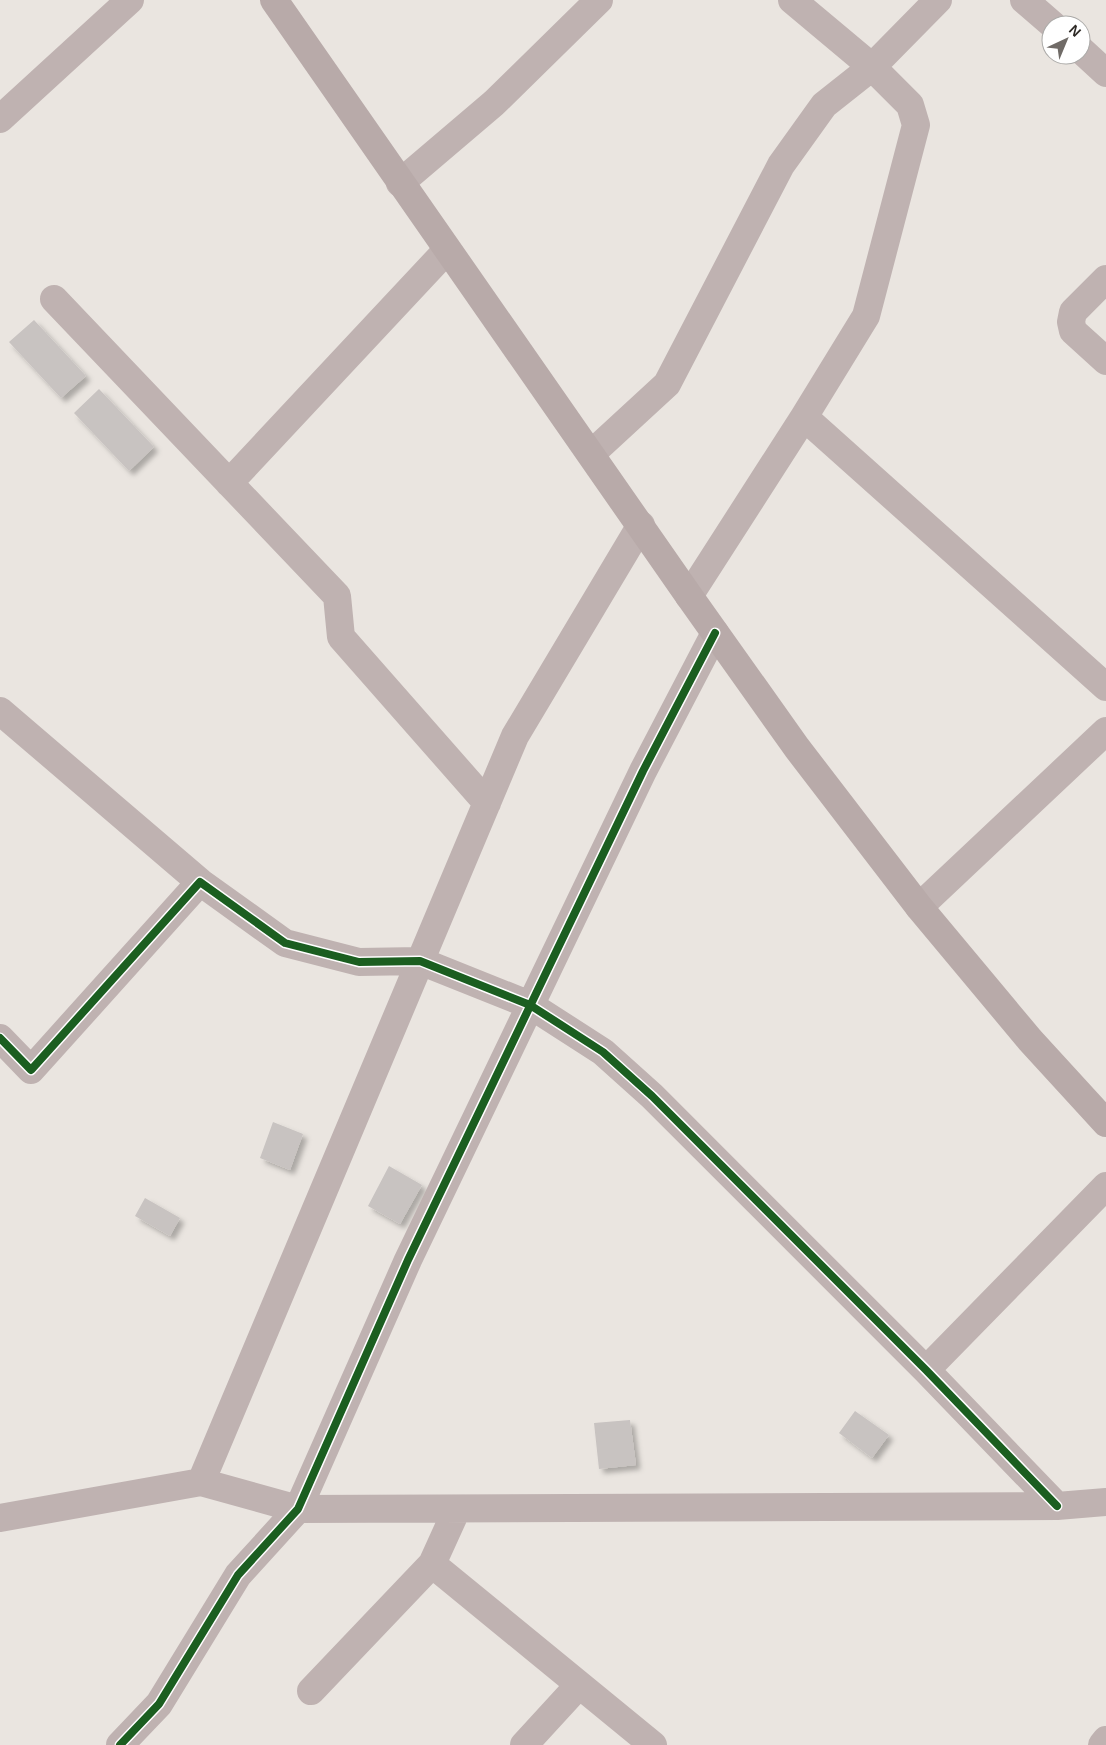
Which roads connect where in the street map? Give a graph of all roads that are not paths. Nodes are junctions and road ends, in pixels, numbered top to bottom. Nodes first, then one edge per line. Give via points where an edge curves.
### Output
1 (130, 0) edge
2 (274, 0) edge
3 (599, 0) edge
4 (792, 0) edge
5 (938, 0) edge
6 (1024, 0) edge
7 (1041, 15) edge
8 (1091, 59) edge
9 (872, 67) junction
10 (1106, 73) edge
11 (0, 119) edge
12 (400, 183) junction
13 (447, 250) junction
14 (1106, 279) edge
15 (54, 298) dead end
16 (1106, 361) edge
17 (804, 418) junction
18 (591, 454) junction
19 (229, 483) junction
20 (641, 525) junction
21 (689, 596) junction
22 (714, 633) junction
23 (1106, 687) edge
24 (0, 711) edge
25 (1106, 731) edge
26 (487, 802) junction
27 (200, 882) junction
28 (919, 907) junction
29 (420, 961) junction
30 (530, 1006) junction
31 (0, 1038) edge
32 (1106, 1123) edge
33 (1106, 1186) edge
34 (926, 1370) junction
35 (201, 1482) junction
36 (1106, 1502) edge
37 (1057, 1506) junction
38 (298, 1509) junction
39 (456, 1509) junction
40 (0, 1518) edge
41 (432, 1564) junction
42 (579, 1684) junction
43 (310, 1691) dead end
44 (1106, 1740) edge
45 (120, 1745) edge
46 (524, 1745) edge
47 (653, 1745) edge
48 (1102, 1745) edge

1 - 11 street
2 - 12 main road
3 - 12 street via 494,103
4 - 9 street
5 - 9 street
6 - 7 street
8 - 10 street
9 - 17 street via 910,105 916,125 866,316
9 - 18 street via 824,106 781,165 667,384
12 - 13 main road
13 - 18 main road
13 - 19 street
14 - 16 street via 1073,312 1071,322 1073,331
15 - 19 street
17 - 21 street
17 - 23 street
18 - 20 main road
19 - 26 street via 337,596 341,636
20 - 21 main road
20 - 26 street via 515,736
21 - 22 main road
22 - 28 main road
22 - 30 street via 643,771
24 - 27 street
25 - 28 street
26 - 29 street
27 - 29 street via 285,943 359,962
27 - 31 street via 31,1070
28 - 32 main road via 1030,1040
29 - 30 street
29 - 35 street
30 - 34 street via 603,1052 652,1096
30 - 38 street via 408,1260
33 - 34 street
34 - 37 street
35 - 38 street
35 - 40 street
36 - 37 street
37 - 39 street
38 - 39 street
38 - 45 street via 238,1575 159,1704
39 - 41 street
41 - 42 street
41 - 43 street
42 - 46 street
42 - 47 street
44 - 48 street

